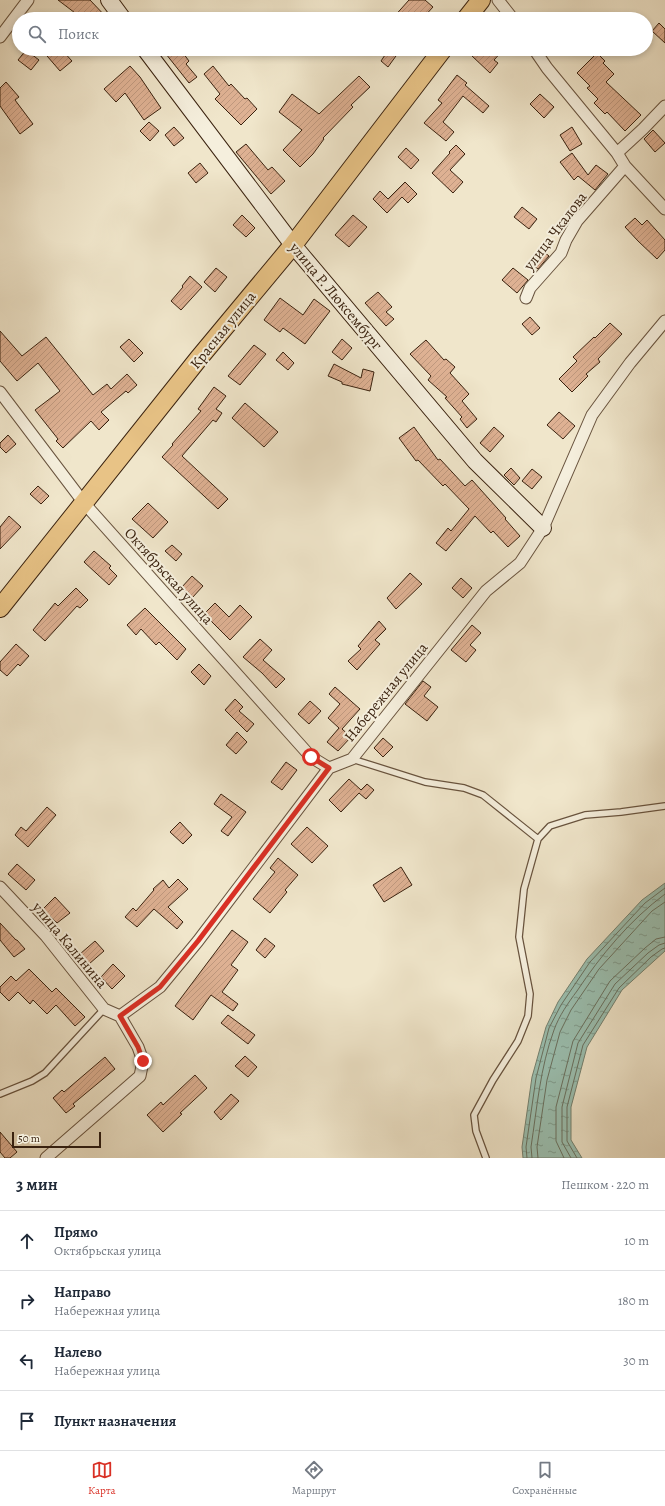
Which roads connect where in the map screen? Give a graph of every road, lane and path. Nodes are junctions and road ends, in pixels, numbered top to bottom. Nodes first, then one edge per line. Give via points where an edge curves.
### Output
1 (28, 0) edge
2 (109, 0) edge
3 (481, 0) edge
4 (498, 0) edge
5 (19, 12) edge
6 (118, 12) edge
7 (472, 12) edge
8 (507, 12) edge
9 (12, 21) edge
10 (0, 37) edge
11 (150, 56) edge
12 (438, 56) edge
13 (539, 56) edge
14 (665, 106) edge
15 (616, 153) junction
16 (625, 166) junction
17 (665, 209) edge
18 (293, 245) junction
19 (526, 298) dead end
20 (665, 321) edge
21 (0, 392) edge
22 (84, 503) junction
23 (543, 528) junction
24 (0, 608) edge
25 (352, 759) junction
26 (329, 768) junction
27 (665, 806) edge
28 (538, 839) junction
29 (0, 887) edge
30 (104, 1009) junction
31 (120, 1016) junction
32 (0, 1094) edge
33 (46, 1158) edge
34 (486, 1158) edge

1 - 5 street
2 - 6 street
3 - 7 main road
4 - 8 street
9 - 10 street
11 - 18 street, улица Р. Люксембург
12 - 18 main road, Красная улица
13 - 15 street
14 - 15 street
15 - 16 street
16 - 17 street
16 - 19 street, улица Чкалова via 577,221 561,253 530,288
18 - 22 main road, Красная улица
18 - 23 street, улица Р. Люксембург via 475,461
20 - 23 street, Набережная улица via 592,415
21 - 22 street, Октябрьская улица
22 - 24 main road, Красная улица
22 - 26 street, Октябрьская улица via 311,757
23 - 25 street, Набережная улица via 520,563 486,591
25 - 26 street, Набережная улица
25 - 28 lane via 425,782 464,788 483,794
26 - 31 street via 160,987
27 - 28 lane via 585,815 550,826
28 - 34 lane via 524,889 519,937 530,994 528,1016 518,1041 474,1115 476,1131
29 - 30 street, улица Калинина via 46,936
30 - 31 street, улица Калинина
30 - 32 lane via 45,1073
31 - 33 street via 143,1061 140,1076

